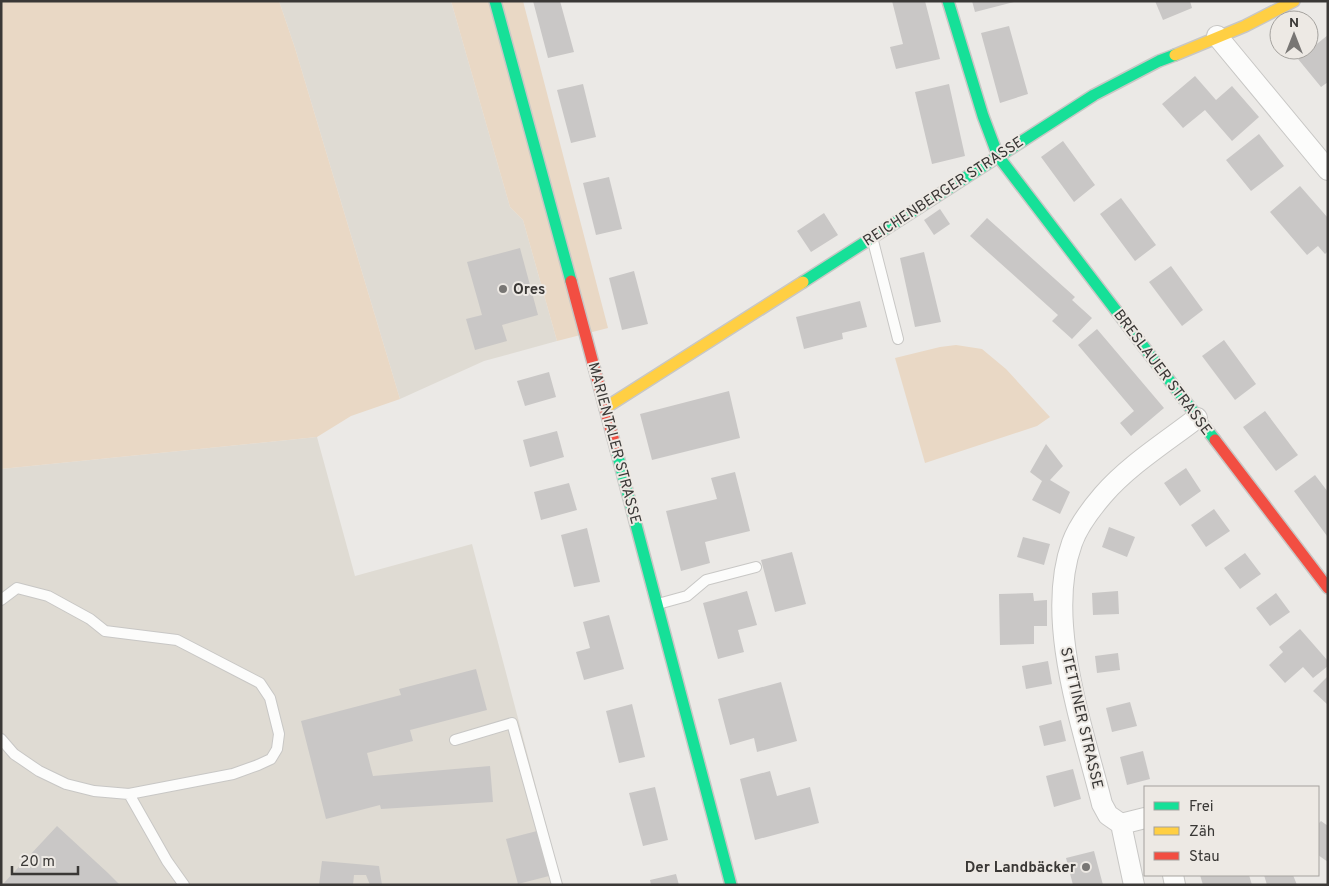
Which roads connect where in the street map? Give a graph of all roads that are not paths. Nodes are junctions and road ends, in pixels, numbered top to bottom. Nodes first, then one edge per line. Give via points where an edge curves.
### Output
1 (495, 1) edge
2 (948, 1) edge
3 (1293, 2) edge
4 (1217, 36) junction
5 (998, 156) junction
6 (1328, 170) edge
7 (872, 236) junction
8 (898, 339) dead end
9 (605, 408) junction
10 (1197, 418) junction
11 (756, 567) dead end
12 (1328, 588) edge
13 (1, 600) edge
14 (658, 604) junction
15 (1, 739) edge
16 (455, 740) dead end
17 (129, 794) junction
18 (1144, 818) edge
19 (1120, 824) junction
20 (184, 885) edge
21 (557, 885) edge
22 (731, 885) edge
23 (1134, 885) edge

1 - 9 street, MARIENTALER STRASSE
2 - 5 street, BRESLAUER STRASSE
3 - 4 street, REICHENBERGER STRASSE
4 - 5 street, REICHENBERGER STRASSE via 1159,60 1094,95
4 - 6 street
5 - 7 street, REICHENBERGER STRASSE
5 - 10 street, BRESLAUER STRASSE
7 - 8 lane
7 - 9 street, REICHENBERGER STRASSE
9 - 14 street, MARIENTALER STRASSE
10 - 12 street, BRESLAUER STRASSE
10 - 19 street, STETTINER STRASSE via 1103,494 1072,543 1067,563 1062,610 1065,656 1102,804 1108,815
11 - 14 lane via 706,580 687,596
13 - 17 lane via 17,588 48,596 105,631 176,640 260,683 270,698 279,734 277,749 271,759 233,774
14 - 22 street, MARIENTALER STRASSE
15 - 17 lane via 14,754 66,784 94,791
16 - 21 lane via 512,723
17 - 20 lane
18 - 19 street
19 - 23 street

